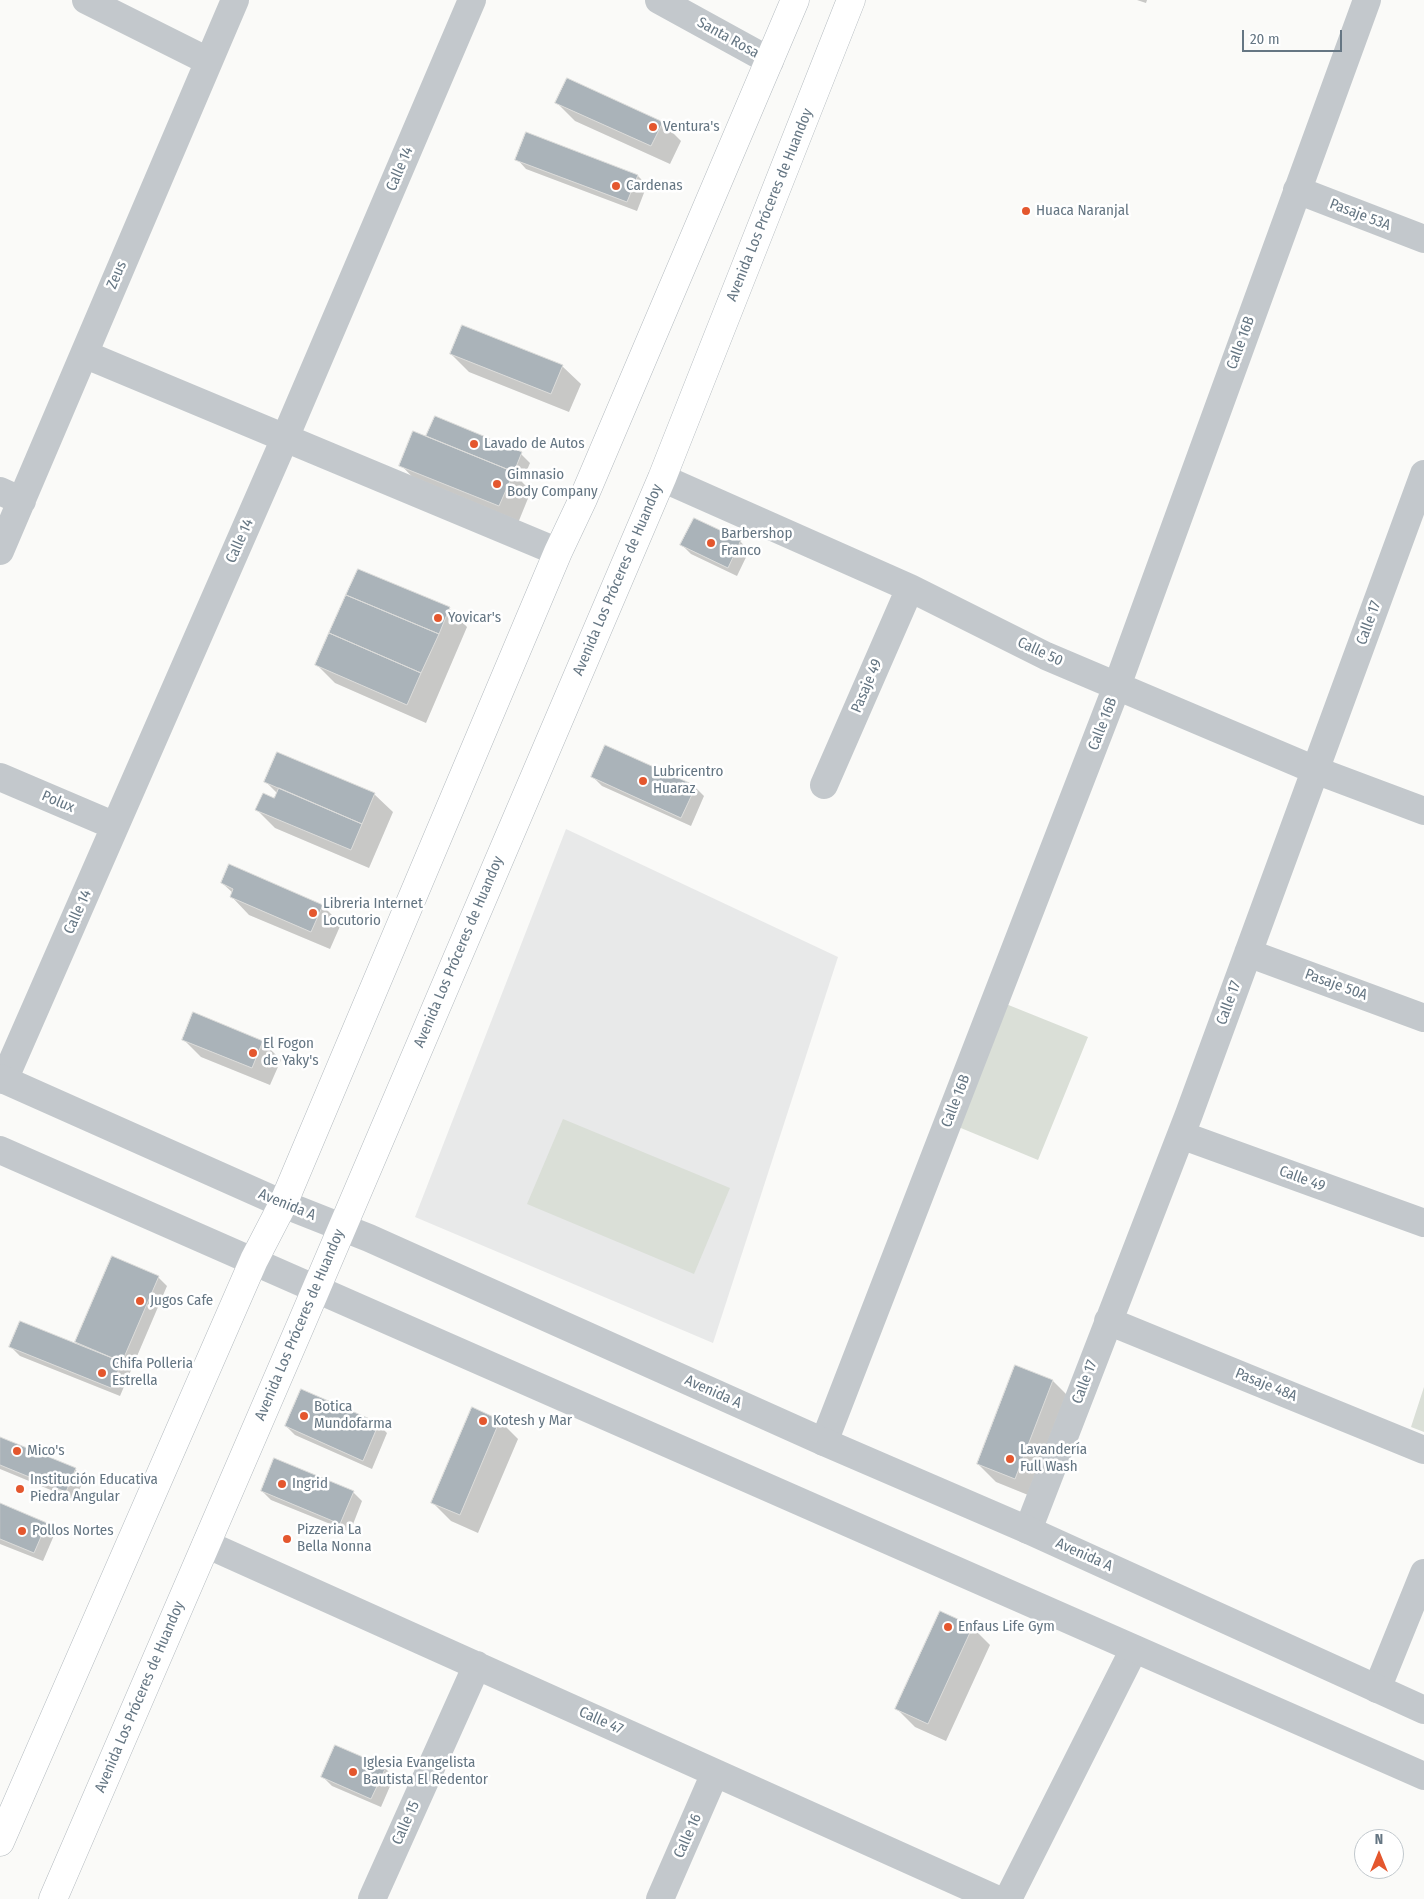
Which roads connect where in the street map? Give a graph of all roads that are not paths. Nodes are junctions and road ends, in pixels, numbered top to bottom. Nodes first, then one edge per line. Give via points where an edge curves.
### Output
1 (86, 0) edge
2 (235, 0) edge
3 (472, 0) edge
4 (659, 0) edge
5 (794, 0) edge
6 (851, 0) edge
7 (1367, 0) edge
8 (208, 61) junction
9 (770, 61) junction
10 (1297, 190) junction
11 (1424, 239) edge
12 (84, 354) junction
13 (285, 438) junction
14 (1424, 474) edge
15 (662, 478) junction
16 (11, 496) edge
17 (0, 551) edge
18 (558, 552) junction
19 (910, 588) junction
20 (1117, 686) junction
21 (1315, 770) junction
22 (0, 777) edge
23 (824, 785) dead end
24 (1424, 811) edge
25 (115, 826) junction
26 (1248, 953) junction
27 (1424, 1018) edge
28 (2, 1079) edge
29 (1181, 1135) junction
30 (0, 1150) edge
31 (282, 1204) junction
32 (1424, 1223) edge
33 (341, 1226) junction
34 (254, 1260) junction
35 (316, 1290) junction
36 (1108, 1321) junction
37 (824, 1442) junction
38 (1424, 1450) edge
39 (1028, 1530) junction
40 (206, 1544) junction
41 (1424, 1573) edge
42 (1134, 1649) junction
43 (477, 1665) junction
44 (1377, 1689) junction
45 (1424, 1710) edge
46 (715, 1773) junction
47 (1424, 1776) edge
48 (0, 1842) edge
49 (53, 1899) edge
50 (372, 1899) edge
51 (660, 1899) edge
52 (996, 1899) edge
53 (1008, 1899) edge

1 - 8 street
2 - 8 street, Zeus
3 - 13 street, Calle 14
4 - 9 street, Santa Rosa
5 - 9 main road
6 - 15 main road, Avenida Los Próceres de Huandoy
7 - 10 street, Calle 16B
8 - 12 street, Zeus
9 - 18 main road
10 - 11 street, Pasaje 53A
10 - 20 street, Calle 16B
12 - 13 street
12 - 16 street, Zeus
13 - 18 street
13 - 25 street, Calle 14
14 - 21 street, Calle 17
15 - 19 street, Calle 50
15 - 33 main road, Avenida Los Próceres de Huandoy
16 - 17 street, Zeus
18 - 31 main road
19 - 20 street, Calle 50 via 1046,656
19 - 23 street, Pasaje 49
20 - 21 street, Calle 50
20 - 37 street, Calle 16B
21 - 24 street, Calle 50
21 - 26 street, Calle 17
22 - 25 street, Polux
25 - 28 street, Calle 14
26 - 27 street, Pasaje 50A
26 - 29 street, Calle 17
28 - 31 street, Avenida A
29 - 32 street, Calle 49
29 - 36 street, Calle 17
30 - 34 street
31 - 33 street, Avenida A
31 - 34 main road
33 - 35 main road, Avenida Los Próceres de Huandoy
33 - 37 street, Avenida A
34 - 35 street
34 - 48 main road
35 - 40 main road, Avenida Los Próceres de Huandoy
35 - 42 street
36 - 38 street, Pasaje 48A
36 - 39 street, Calle 17
37 - 39 street, Avenida A
39 - 44 street, Avenida A
40 - 43 street, Calle 47
40 - 49 main road, Avenida Los Próceres de Huandoy
41 - 44 street
42 - 47 street
42 - 53 street
43 - 46 street, Calle 47
43 - 50 street, Calle 15
44 - 45 street, Avenida A
46 - 51 street, Calle 16
46 - 52 street, Calle 47

